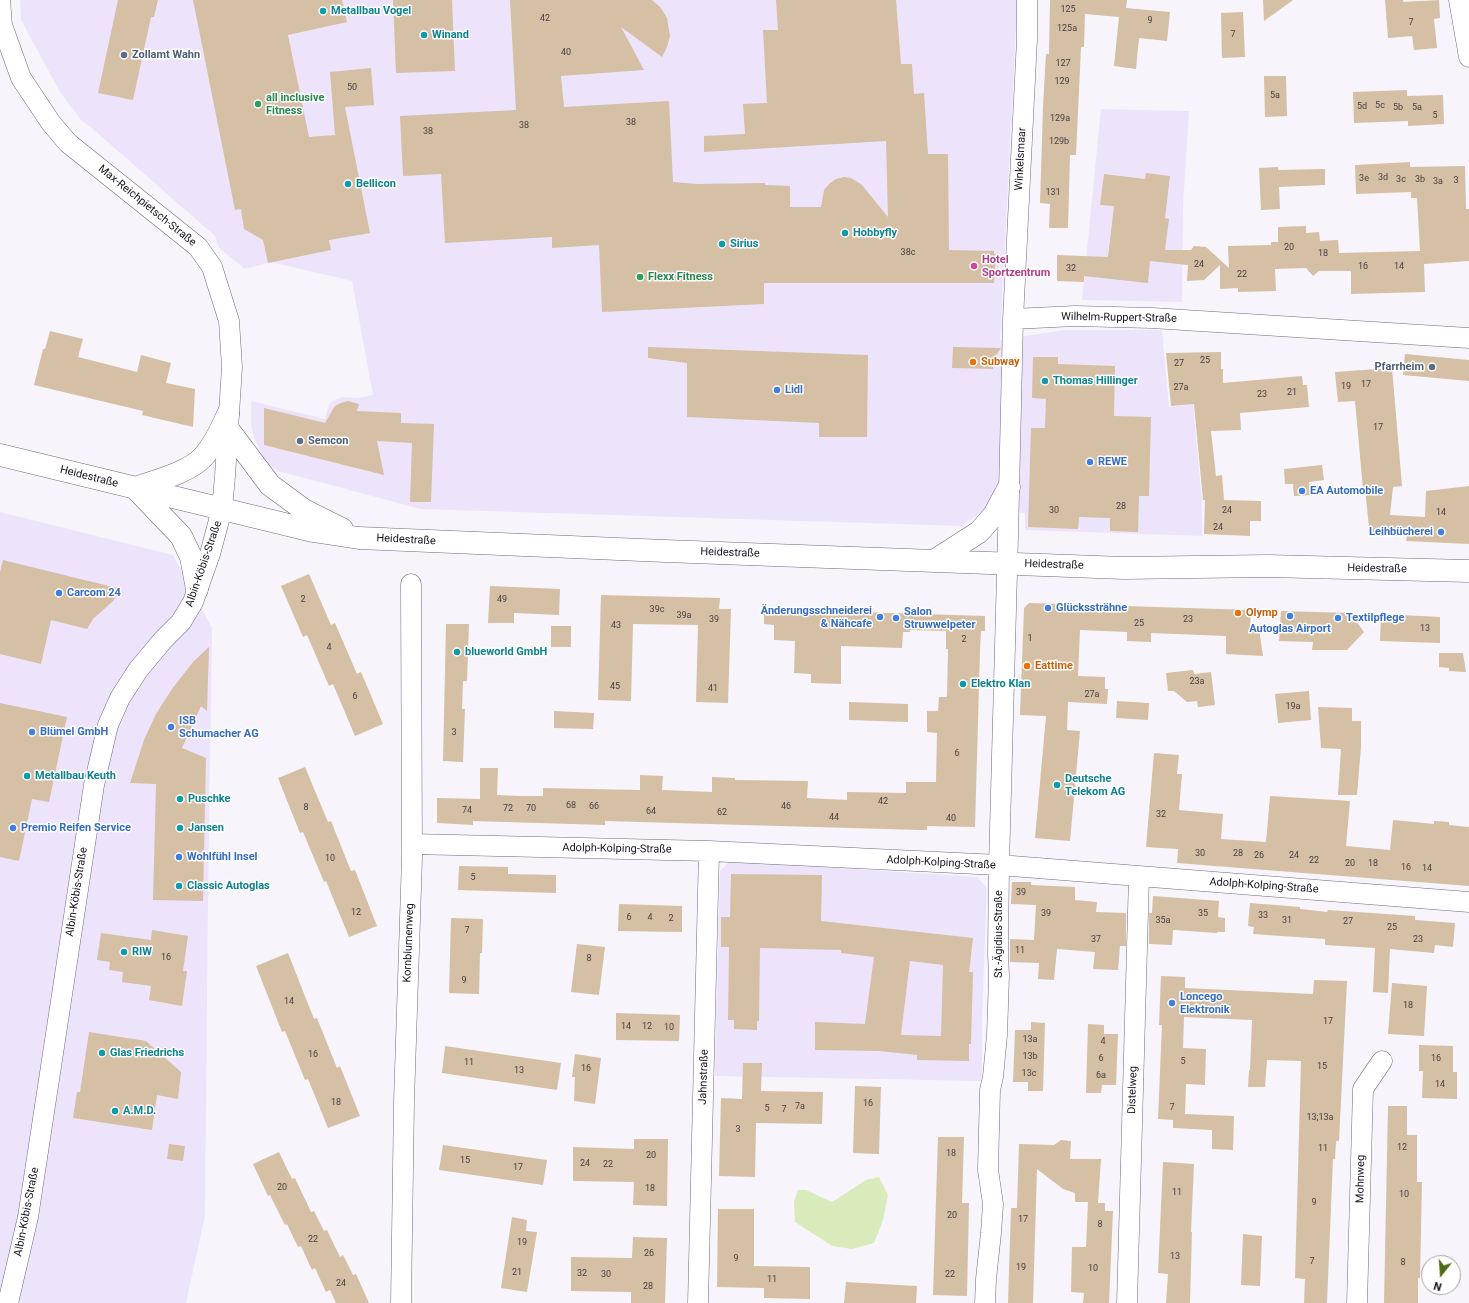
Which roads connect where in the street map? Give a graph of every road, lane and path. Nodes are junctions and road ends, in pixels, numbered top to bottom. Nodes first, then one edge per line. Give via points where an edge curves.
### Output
1 (0, 0) edge
2 (1027, 0) edge
3 (1459, 0) edge
4 (1469, 57) edge
5 (1013, 319) junction
6 (1469, 338) edge
7 (228, 422) junction
8 (0, 455) edge
9 (1009, 487) junction
10 (135, 488) junction
11 (222, 509) junction
12 (359, 538) junction
13 (934, 561) junction
14 (1006, 563) junction
15 (1469, 571) edge
16 (411, 584) dead end
17 (197, 590) junction
18 (412, 844) junction
19 (709, 851) junction
20 (999, 866) junction
21 (1139, 876) junction
22 (1469, 902) edge
23 (1382, 1061) dead end
24 (8, 1303) edge
25 (401, 1303) edge
26 (698, 1303) edge
27 (985, 1303) edge
28 (1127, 1303) edge
29 (1357, 1303) edge

1 - 7 street, Max-Reichpietsch-Straße via 2,25 20,78 50,123 68,142 198,248 212,267 229,321 232,367
2 - 5 street, Winkelsmaar
3 - 4 street
5 - 6 street, Wilhelm-Ruppert-Straße via 1075,316 1152,318
5 - 9 street
7 - 10 main road via 203,458 195,464
7 - 11 street, Max-Reichpietsch-Straße
7 - 12 main road via 270,485 304,510
8 - 10 main road, Heidestraße
9 - 13 main road via 994,515 979,532
9 - 14 street
10 - 11 main road, Heidestraße
10 - 17 main road via 181,536 191,557
11 - 12 main road, Heidestraße via 313,531
11 - 17 street, Albin-Köbis-Straße
12 - 13 main road, Heidestraße
13 - 14 main road, Heidestraße
14 - 15 main road, Heidestraße via 1124,568 1267,566
14 - 20 street, St.-Ägidius-Straße
16 - 18 street, Kornblumenweg
17 - 24 street, Albin-Köbis-Straße via 181,622 138,670 120,698 108,725 94,785 28,1217
18 - 19 street, Adolph-Kolping-Straße
18 - 25 street, Kornblumenweg
19 - 20 street, Adolph-Kolping-Straße
19 - 26 street, Jahnstraße
20 - 21 street, Adolph-Kolping-Straße
20 - 27 street, St.-Ägidius-Straße via 1000,976 997,1035 990,1090 988,1170 993,1204
21 - 22 street, Adolph-Kolping-Straße
21 - 28 street, Distelweg
23 - 29 street, Mohnweg via 1363,1089

